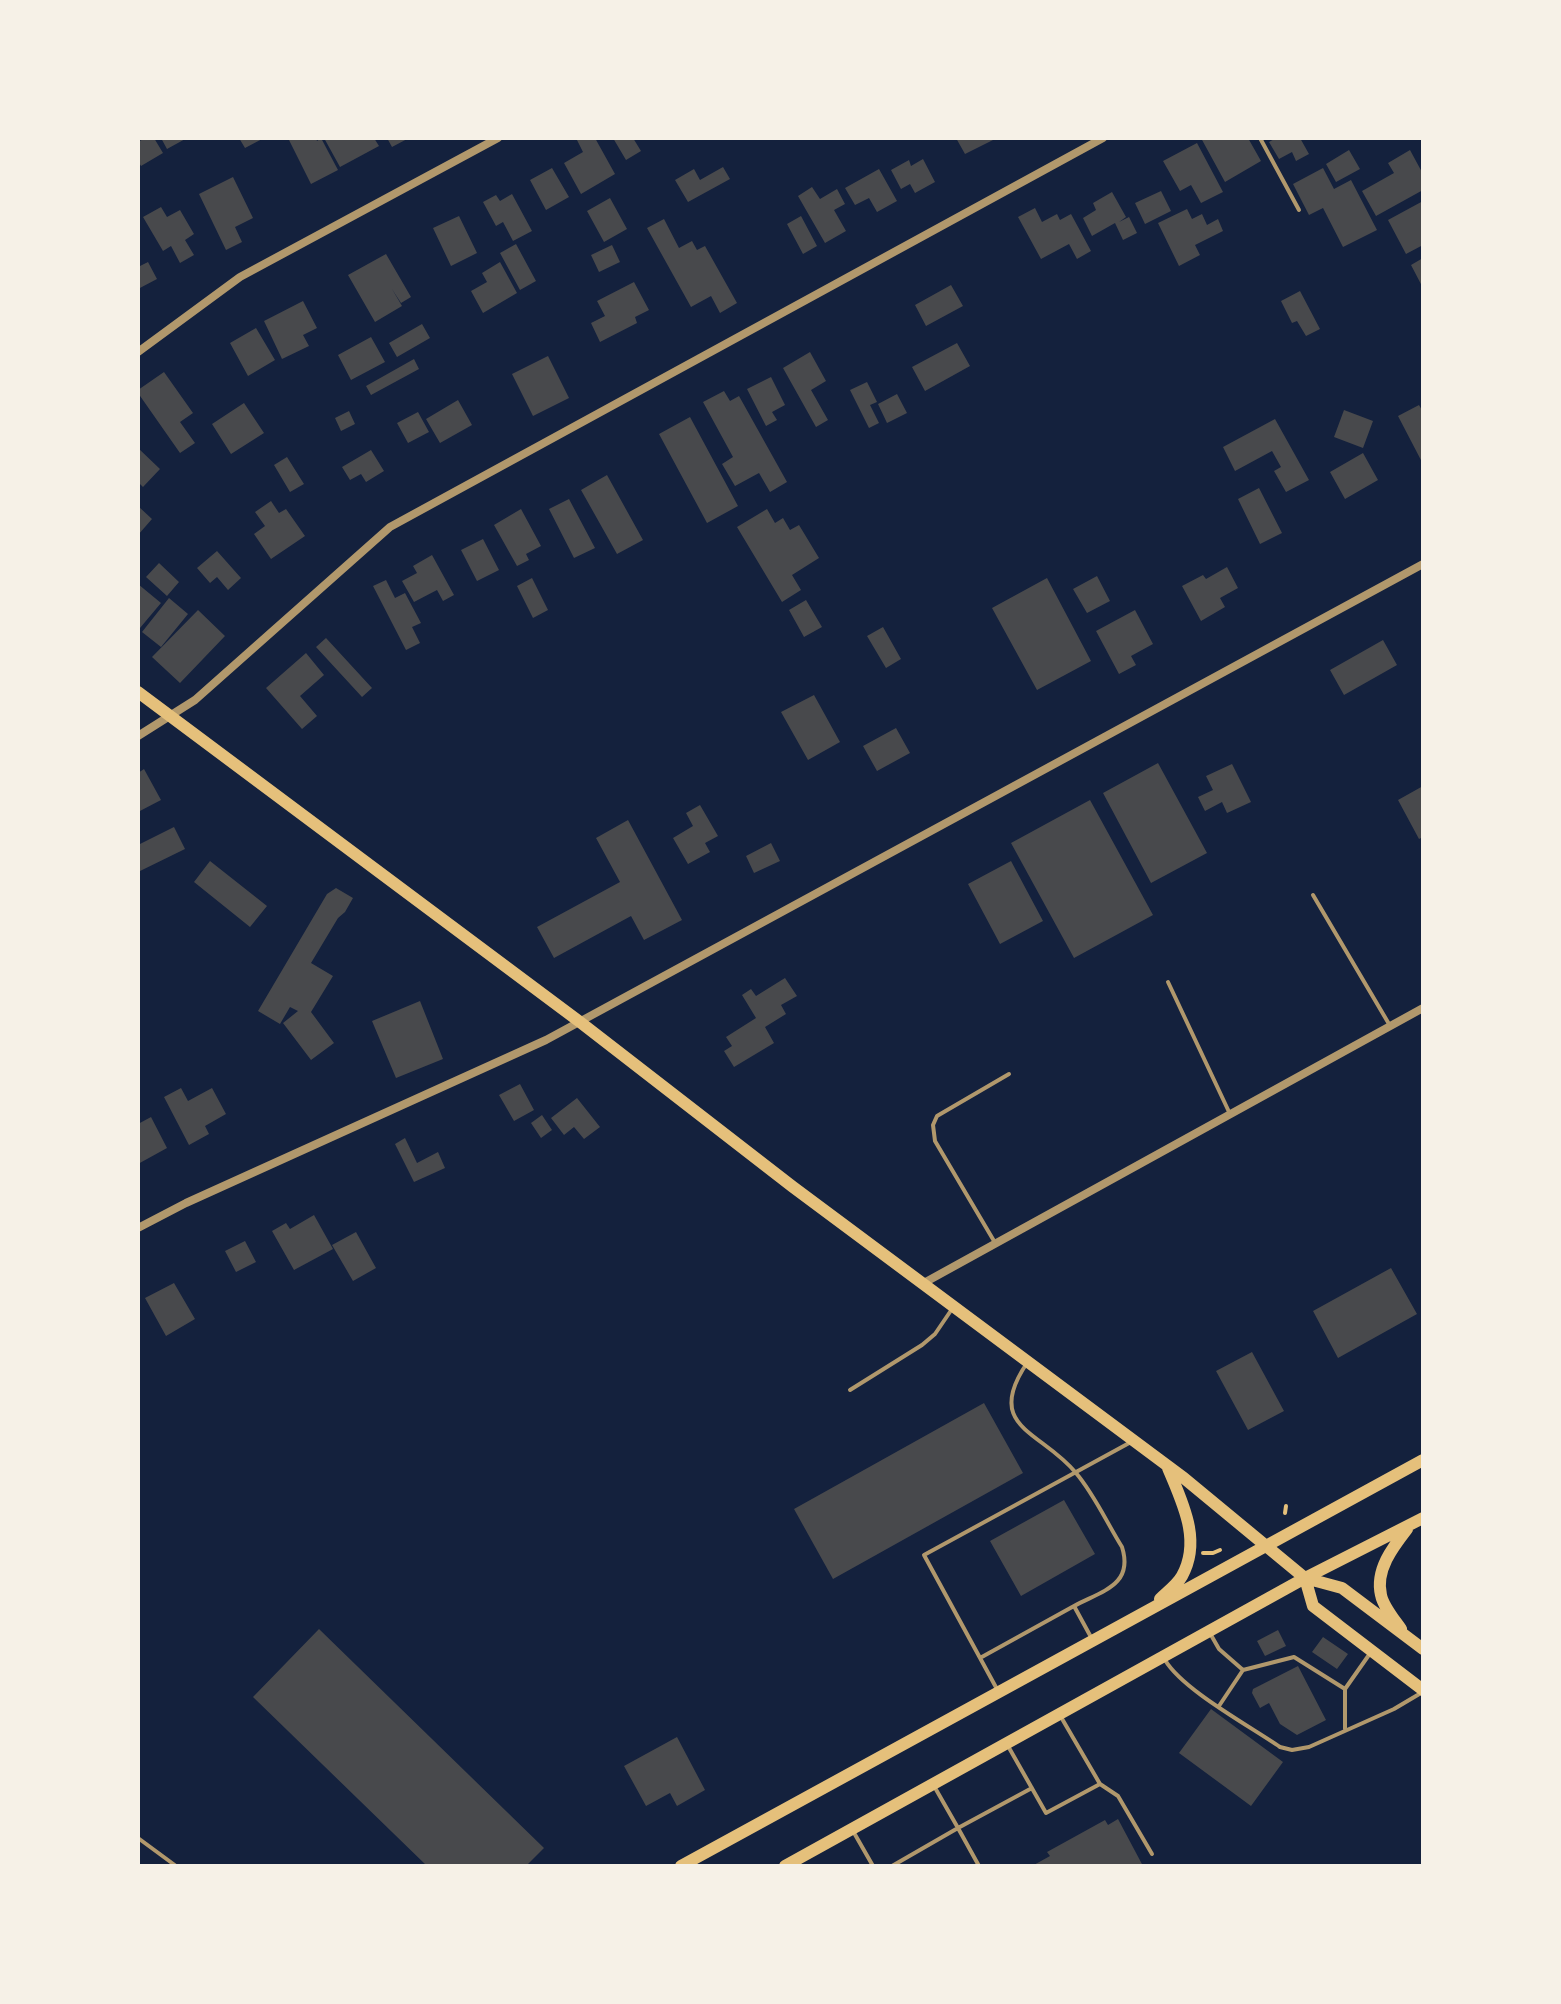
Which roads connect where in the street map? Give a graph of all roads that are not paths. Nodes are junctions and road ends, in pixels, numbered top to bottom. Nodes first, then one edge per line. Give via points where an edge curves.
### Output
1 (498, 138) edge
2 (1103, 138) edge
3 (1260, 138) edge
4 (1299, 210) dead end
5 (138, 352) edge
6 (1423, 564) edge
7 (138, 692) edge
8 (172, 717) junction
9 (138, 736) edge
10 (1313, 895) dead end
11 (1168, 982) dead end
12 (1423, 1008) edge
13 (580, 1022) junction
14 (1390, 1026) junction
15 (1009, 1074) dead end
16 (1230, 1114) junction
17 (138, 1228) edge
18 (995, 1243) junction
19 (922, 1284) junction
20 (953, 1307) junction
21 (1027, 1362) junction
22 (850, 1390) dead end
23 (1133, 1441) junction
24 (1423, 1460) edge
25 (1167, 1465) junction
26 (1076, 1472) junction
27 (1423, 1518) edge
28 (1410, 1524) junction
29 (1266, 1545) junction
30 (1305, 1578) junction
31 (1074, 1606) junction
32 (1147, 1611) junction
33 (1209, 1632) junction
34 (1404, 1635) junction
35 (1093, 1641) junction
36 (1423, 1649) edge
37 (1371, 1651) junction
38 (1164, 1657) junction
39 (980, 1658) junction
40 (1243, 1670) junction
41 (1345, 1689) junction
42 (1423, 1691) edge
43 (998, 1692) junction
44 (1219, 1706) junction
45 (1060, 1715) junction
46 (1345, 1729) junction
47 (1007, 1744) junction
48 (933, 1784) junction
49 (1100, 1784) junction
50 (1032, 1788) junction
51 (958, 1828) junction
52 (852, 1829) junction
53 (138, 1838) edge
54 (1152, 1854) dead end
55 (176, 1866) edge
56 (681, 1866) edge
57 (785, 1866) edge
58 (873, 1866) edge
59 (892, 1866) edge
60 (979, 1866) edge

1 - 5 street via 240,277
2 - 8 street via 390,527
3 - 4 lane
6 - 13 street
7 - 8 main road
8 - 9 street
8 - 13 main road
10 - 14 lane
11 - 16 lane
12 - 14 street
13 - 17 street
13 - 19 main road
14 - 16 street
15 - 18 lane via 937,1116 933,1125 935,1141
16 - 18 street
18 - 19 street
19 - 20 main road
20 - 21 main road
20 - 22 lane via 922,1345
21 - 23 main road
21 - 26 lane via 1011,1391 1012,1413
23 - 25 main road
23 - 26 lane
24 - 29 main road
25 - 29 main road
25 - 32 main road via 1187,1514 1191,1552 1181,1578
26 - 31 lane via 1122,1547 1125,1568 1117,1583
26 - 39 lane via 924,1555
27 - 28 main road
28 - 30 main road
28 - 34 main road via 1380,1576 1381,1597
29 - 30 main road
29 - 32 main road
30 - 33 main road
30 - 34 main road via 1342,1588
30 - 37 main road via 1313,1606
31 - 35 lane
31 - 39 lane
32 - 35 main road
33 - 38 main road
33 - 40 lane
34 - 36 main road
35 - 43 main road
37 - 41 lane
37 - 42 main road
38 - 44 lane via 1173,1673
38 - 45 main road
39 - 43 lane
40 - 41 lane via 1294,1657
40 - 44 lane
41 - 46 lane
42 - 46 lane
43 - 56 main road
44 - 46 lane via 1292,1750
45 - 47 main road
45 - 49 lane
47 - 48 main road
47 - 50 lane
48 - 51 lane
48 - 52 main road
49 - 50 lane via 1046,1813
49 - 54 lane via 1118,1796
50 - 51 lane
51 - 59 lane
51 - 60 lane
52 - 57 main road
52 - 58 lane
53 - 55 lane

